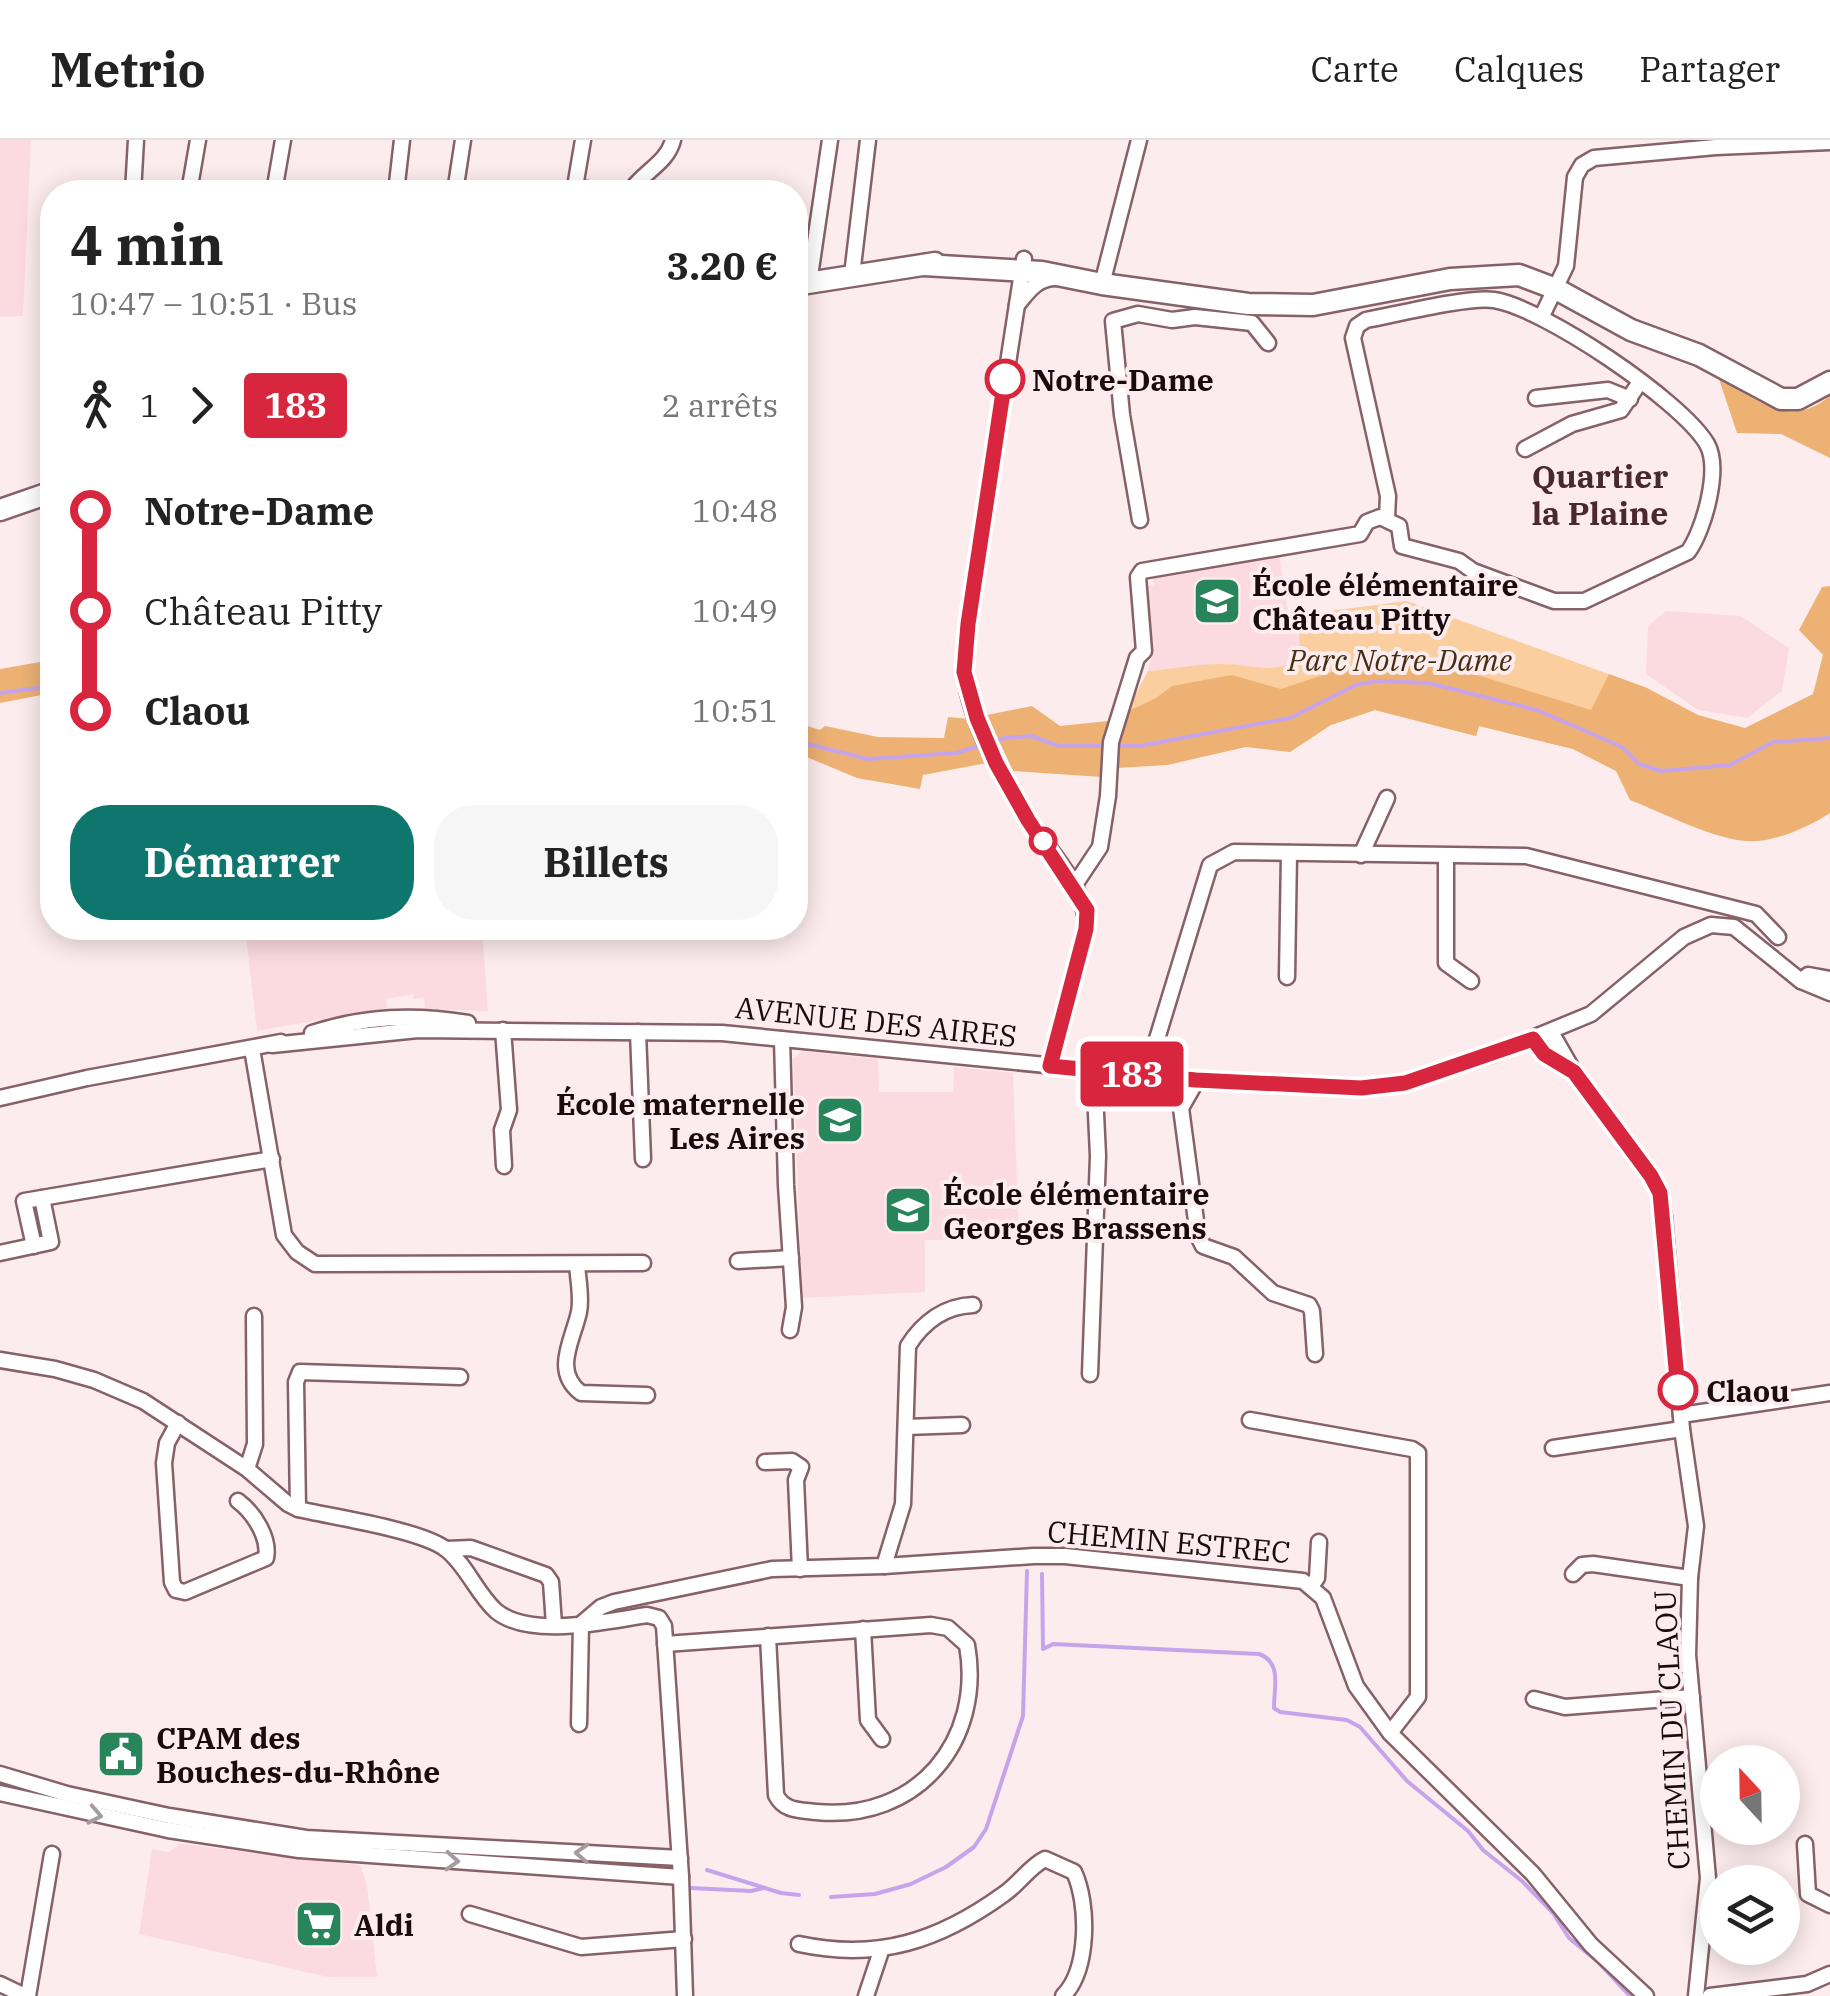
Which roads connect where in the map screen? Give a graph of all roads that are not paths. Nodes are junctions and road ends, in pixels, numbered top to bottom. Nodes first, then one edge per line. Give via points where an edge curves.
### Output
1 (136, 140) edge
2 (198, 140) edge
3 (283, 140) edge
4 (402, 140) edge
5 (463, 140) edge
6 (583, 140) edge
7 (673, 140) edge
8 (830, 140) edge
9 (868, 140) edge
10 (1139, 140) edge
11 (1830, 142) edge
12 (134, 180) edge
13 (191, 180) edge
14 (276, 180) edge
15 (397, 180) edge
16 (457, 180) edge
17 (576, 180) edge
18 (639, 180) edge
19 (808, 253) edge
20 (1023, 265) junction
21 (852, 275) junction
22 (1066, 277) junction
23 (1104, 279) junction
24 (808, 283) edge
25 (1556, 290) junction
26 (1016, 306) junction
27 (1542, 316) junction
28 (1268, 342) dead end
29 (1640, 382) junction
30 (1830, 382) edge
31 (1536, 398) dead end
32 (1630, 399) junction
33 (1524, 449) dead end
34 (40, 497) edge
35 (0, 514) edge
36 (1387, 518) junction
37 (1140, 520) dead end
38 (1387, 798) dead end
39 (1290, 853) junction
40 (1361, 855) junction
41 (1446, 857) junction
42 (1074, 886) junction
43 (1778, 936) dead end
44 (1288, 977) dead end
45 (1830, 979) edge
46 (1471, 981) dead end
47 (1801, 981) junction
48 (1830, 993) edge
49 (503, 1030) junction
50 (638, 1032) junction
51 (1551, 1032) junction
52 (782, 1039) junction
53 (1533, 1039) junction
54 (252, 1049) junction
55 (1050, 1066) junction
56 (1094, 1070) junction
57 (1574, 1072) junction
58 (1146, 1075) junction
59 (1169, 1077) junction
60 (1196, 1080) junction
61 (0, 1098) edge
62 (1181, 1108) junction
63 (272, 1159) junction
64 (643, 1159) dead end
65 (504, 1166) dead end
66 (0, 1253) edge
67 (791, 1258) junction
68 (738, 1260) dead end
69 (643, 1263) dead end
70 (577, 1264) junction
71 (973, 1305) dead end
72 (254, 1316) dead end
73 (790, 1330) dead end
74 (1314, 1354) dead end
75 (0, 1360) edge
76 (1090, 1374) dead end
77 (460, 1378) dead end
78 (1830, 1392) edge
79 (646, 1395) dead end
80 (1250, 1420) dead end
81 (1681, 1422) junction
82 (178, 1424) junction
83 (962, 1425) dead end
84 (906, 1427) junction
85 (1553, 1448) dead end
86 (765, 1462) dead end
87 (248, 1469) junction
88 (238, 1501) dead end
89 (298, 1509) junction
90 (1319, 1542) dead end
91 (446, 1549) junction
92 (884, 1566) junction
93 (800, 1569) junction
94 (1572, 1574) dead end
95 (1690, 1578) junction
96 (1312, 1586) junction
97 (581, 1624) junction
98 (554, 1625) junction
99 (863, 1629) junction
100 (768, 1636) junction
101 (665, 1644) junction
102 (1692, 1697) junction
103 (1534, 1699) dead end
104 (579, 1724) dead end
105 (1390, 1733) junction
106 (882, 1739) dead end
107 (0, 1774) edge
108 (0, 1793) edge
109 (1805, 1844) dead end
110 (52, 1854) dead end
111 (680, 1858) junction
112 (681, 1877) junction
113 (1830, 1905) edge
114 (470, 1914) dead end
115 (684, 1938) junction
116 (799, 1944) dead end
117 (882, 1950) junction
118 (1830, 1974) edge
119 (0, 1984) edge
120 (26, 1996) edge
121 (684, 1996) edge
122 (867, 1996) edge
123 (1063, 1996) edge
124 (1646, 1996) edge
125 (1696, 1996) edge
126 (1710, 1996) edge

1 - 12 street
2 - 13 street
3 - 14 street
4 - 15 street
5 - 16 street
6 - 17 street
7 - 18 street via 666,158
8 - 19 street
9 - 21 street
10 - 23 street
11 - 25 street via 1594,158 1574,176 1566,266
20 - 21 street via 924,264
20 - 22 street
20 - 23 street
20 - 26 street
21 - 24 street
22 - 23 street
22 - 26 street via 1044,279
23 - 25 street via 1248,304 1313,305 1501,274
25 - 27 street
25 - 30 street via 1781,399
26 - 42 street via 964,672 996,763
27 - 29 street
27 - 36 street via 1489,299 1357,326 1353,338 1388,496
28 - 37 street via 1252,322 1138,314 1113,321
29 - 32 street
29 - 36 street via 1708,444 1714,468 1698,538 1688,552 1584,601 1554,600 1402,546 1399,526
31 - 32 street via 1608,390
32 - 33 street via 1620,410 1572,424
34 - 35 street
36 - 42 street via 1373,518 1360,534 1142,571 1144,651 1111,746 1100,847
38 - 40 street
39 - 40 street
39 - 44 street
39 - 58 street via 1234,852 1210,864
40 - 41 street
41 - 43 street via 1526,856 1756,914
41 - 46 street via 1446,963
42 - 55 street via 1087,910 1086,929
45 - 47 street via 1808,975
47 - 48 street, AVENUE DES AIRES
47 - 51 street, AVENUE DES AIRES via 1743,932 1711,925 1670,948 1591,1014
49 - 50 street, AVENUE DES AIRES
49 - 54 street, AVENUE DES AIRES via 365,1033
49 - 65 street
50 - 52 street, AVENUE DES AIRES
50 - 64 street
51 - 53 street, AVENUE DES AIRES
51 - 57 street, CHEMIN DU CLAOU
52 - 55 street, AVENUE DES AIRES
52 - 67 street
53 - 57 street, CHEMIN DU CLAOU
53 - 60 street, AVENUE DES AIRES via 1405,1083 1361,1088
54 - 61 street, AVENUE DES AIRES
54 - 63 street
55 - 56 street, AVENUE DES AIRES
56 - 58 street, AVENUE DES AIRES
56 - 76 street via 1098,1156
57 - 81 street, CHEMIN DU CLAOU via 1660,1193
58 - 59 street, AVENUE DES AIRES
59 - 60 street, AVENUE DES AIRES
59 - 62 street
60 - 62 street
62 - 74 street via 1203,1246 1234,1257 1274,1293 1308,1305
63 - 66 street via 24,1201 34,1246
63 - 70 street via 284,1235 315,1264
67 - 68 street
67 - 73 street
69 - 70 street
70 - 79 street via 580,1310 566,1354 567,1377 581,1392
71 - 84 street via 952,1306 917,1331 908,1346
72 - 87 street via 255,1444
75 - 82 street via 94,1380
77 - 89 street via 300,1372
78 - 81 street
80 - 105 street via 1418,1454 1418,1698
81 - 85 street
81 - 95 street, CHEMIN DU CLAOU via 1696,1526
82 - 87 street
82 - 88 street via 164,1463 176,1590 266,1558 252,1512
83 - 84 street
84 - 92 street via 904,1504
86 - 93 street via 801,1467
87 - 89 street
89 - 91 street
90 - 96 street
91 - 98 street, CHEMIN ESTREC via 495,1610 528,1625
91 - 98 street via 471,1548 546,1575
92 - 93 street, CHEMIN ESTREC
92 - 96 street, CHEMIN ESTREC via 1065,1556
93 - 97 street, CHEMIN ESTREC via 717,1578 614,1602
94 - 95 street via 1593,1564
95 - 102 street, CHEMIN DU CLAOU
96 - 105 street, CHEMIN ESTREC via 1331,1614 1356,1686
97 - 98 street, CHEMIN ESTREC
97 - 101 street via 659,1618
97 - 104 street
99 - 100 street
99 - 100 street via 931,1624 960,1636 967,1644 970,1701 953,1745 924,1780 891,1800 830,1813 790,1809 776,1795
99 - 106 street via 868,1720
100 - 101 street
101 - 111 street
102 - 103 street via 1564,1707
102 - 125 street, CHEMIN DU CLAOU via 1708,1878
105 - 124 street, CHEMIN ESTREC
111 -> 107 street via 306,1838 170,1816
108 -> 112 street via 298,1850
109 - 113 street via 1808,1894
110 - 120 street
111 - 112 street
112 - 115 street
114 - 115 street via 581,1946
115 - 121 street
116 - 117 street
117 - 122 street
117 - 123 street via 978,1913 1039,1862 1053,1860 1078,1880 1083,1938 1078,1974
118 - 126 street via 1807,1984
119 - 120 street

